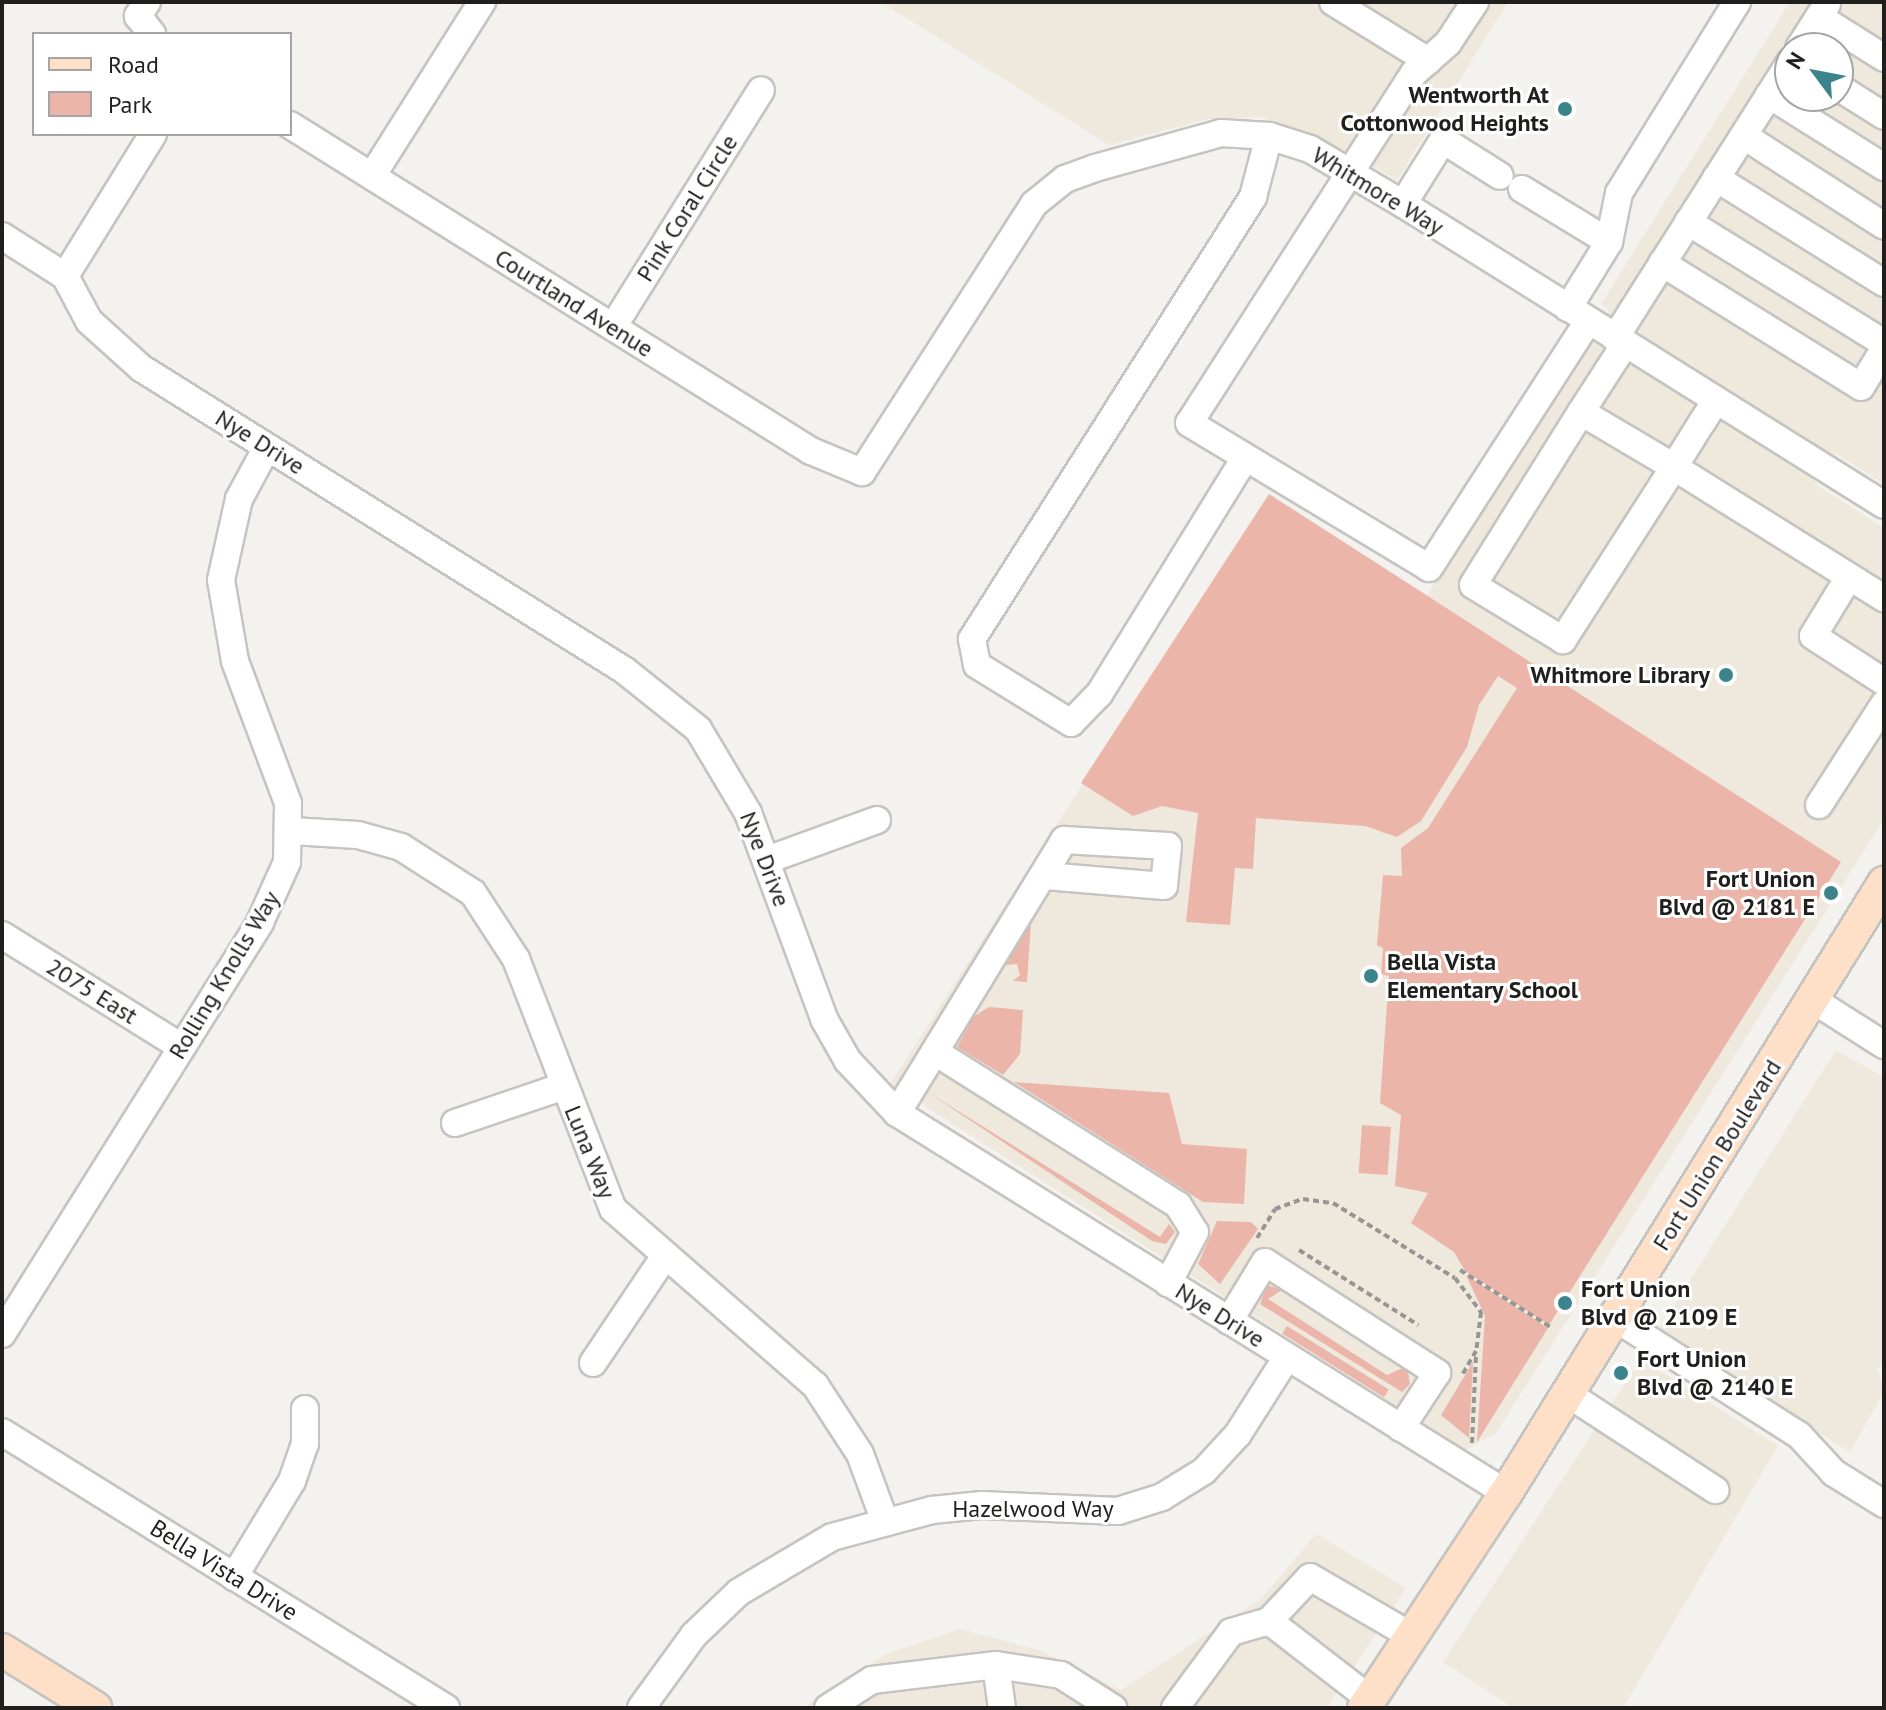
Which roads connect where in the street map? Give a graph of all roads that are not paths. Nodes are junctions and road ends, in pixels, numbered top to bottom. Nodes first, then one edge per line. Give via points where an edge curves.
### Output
1 (482, 2) edge
2 (1333, 2) edge
3 (1475, 2) edge
4 (1737, 2) edge
5 (1824, 10) edge
6 (1810, 32) edge
7 (1884, 58) edge
8 (1428, 61) junction
9 (1774, 87) edge
10 (761, 90) dead end
11 (1769, 95) junction
12 (1854, 97) edge
13 (1884, 116) edge
14 (292, 126) edge
15 (152, 136) edge
16 (1269, 136) junction
17 (1744, 136) junction
18 (1884, 167) edge
19 (1351, 173) junction
20 (372, 176) junction
21 (1716, 178) junction
22 (1403, 204) junction
23 (1688, 222) junction
24 (1884, 226) edge
25 (2, 236) edge
26 (1609, 242) junction
27 (1662, 263) junction
28 (65, 276) junction
29 (1884, 283) edge
30 (1578, 314) junction
31 (613, 327) junction
32 (1620, 341) junction
33 (1884, 346) edge
34 (1716, 400) junction
35 (1581, 412) junction
36 (267, 447) junction
37 (1245, 458) junction
38 (1674, 467) junction
39 (862, 472) joint
40 (1883, 503) edge
41 (1849, 577) junction
42 (1884, 598) edge
43 (1884, 682) edge
44 (1884, 704) edge
45 (1819, 805) dead end
46 (877, 820) dead end
47 (292, 831) junction
48 (767, 860) junction
49 (1045, 876) dead end
50 (1884, 883) edge
51 (2, 935) edge
52 (1813, 1000) junction
53 (1884, 1045) edge
54 (181, 1047) junction
55 (935, 1052) junction
56 (564, 1086) junction
57 (897, 1113) junction
58 (455, 1123) dead end
59 (663, 1259) junction
60 (1168, 1283) junction
61 (1615, 1318) junction
62 (1229, 1321) junction
63 (2, 1334) edge
64 (1287, 1357) junction
65 (593, 1363) dead end
66 (1568, 1394) junction
67 (305, 1409) dead end
68 (1401, 1428) junction
69 (2, 1432) edge
70 (1715, 1490) dead end
71 (1506, 1493) junction
72 (1884, 1504) edge
73 (884, 1519) junction
74 (234, 1577) junction
75 (1269, 1621) junction
76 (1413, 1637) junction
77 (2, 1650) edge
78 (996, 1665) junction
79 (1105, 1702) edge
80 (1367, 1704) edge
81 (95, 1708) edge
82 (446, 1708) edge
83 (641, 1708) edge
84 (828, 1708) edge
85 (1002, 1708) edge
86 (1175, 1708) edge

1 - 20 street
2 - 8 street
3 - 8 street
4 - 26 street via 1619,193
5 - 6 street
5 - 7 street
8 - 19 street
9 - 11 street
10 - 31 street, Pink Coral Circle
11 - 17 street
11 - 18 street
12 - 13 street
14 - 20 street, Courtland Avenue
15 - 28 street
16 - 19 street, Whitmore Way
16 - 37 street via 1253,197 972,639 977,665 1071,723 1099,694
16 - 39 street, Whitmore Way via 1221,133 1095,168 1065,179 1034,204
17 - 21 street
17 - 24 street
19 - 22 street, Whitmore Way
19 - 37 street via 1189,423
20 - 31 street, Courtland Avenue
21 - 23 street
21 - 29 street
22 - 26 street via 1443,140
22 - 30 street, Whitmore Way
23 - 27 street
23 - 33 street
25 - 28 street, Nye Drive
26 - 30 street
27 - 32 street
27 - 33 street via 1861,387
28 - 36 street, Nye Drive via 110,346
30 - 32 street, Whitmore Way
30 - 37 street via 1429,568
31 - 39 street, Courtland Avenue via 811,451
32 - 34 street, Whitmore Way
32 - 35 street
34 - 38 street
34 - 40 street, Whitmore Way
35 - 38 street
35 - 38 street via 1473,585 1563,640
36 - 47 street, Rolling Knolls Way via 227,539 224,622 281,778
36 - 48 street, Nye Drive via 662,696 726,770
38 - 41 street
41 - 42 street
41 - 43 street via 1813,636
44 - 45 street
46 - 48 street
47 - 54 street, Rolling Knolls Way via 276,892
47 - 56 street, Luna Way via 358,835 401,847 473,893 516,959
48 - 57 street, Nye Drive via 824,1019 848,1061
49 - 55 street
50 - 52 main road, Fort Union Boulevard
51 - 54 street, 2075 East
52 - 53 street
52 - 61 main road, Fort Union Boulevard
54 - 63 street, Rolling Knolls Way
55 - 57 street
55 - 60 street via 1178,1205 1195,1232
56 - 58 street
56 - 59 street, Luna Way via 613,1209
57 - 60 street, Nye Drive
59 - 65 street
59 - 73 street, Luna Way via 815,1385 860,1454
60 - 62 street, Nye Drive
61 - 66 main road, Fort Union Boulevard
61 - 72 street via 1799,1435 1834,1473
62 - 64 street, Nye Drive
62 - 68 street via 1265,1262 1437,1373
64 - 68 street, Nye Drive
64 - 73 street, Hazelwood Way via 1204,1471 1162,1497 1118,1511 982,1505
66 - 70 street
66 - 71 main road, Fort Union Boulevard
67 - 74 street via 305,1444 292,1481
68 - 71 street, Nye Drive
69 - 74 street, Bella Vista Drive
71 - 76 main road, Fort Union Boulevard
73 - 83 street, Hazelwood Way via 832,1537 739,1592 694,1635
74 - 82 street, Bella Vista Drive
75 - 76 street via 1310,1577
75 - 80 street
75 - 86 street via 1231,1632
76 - 80 main road, Fort Union Boulevard
77 - 81 main road
78 - 79 street via 1061,1675
78 - 84 street via 872,1680
78 - 85 street

